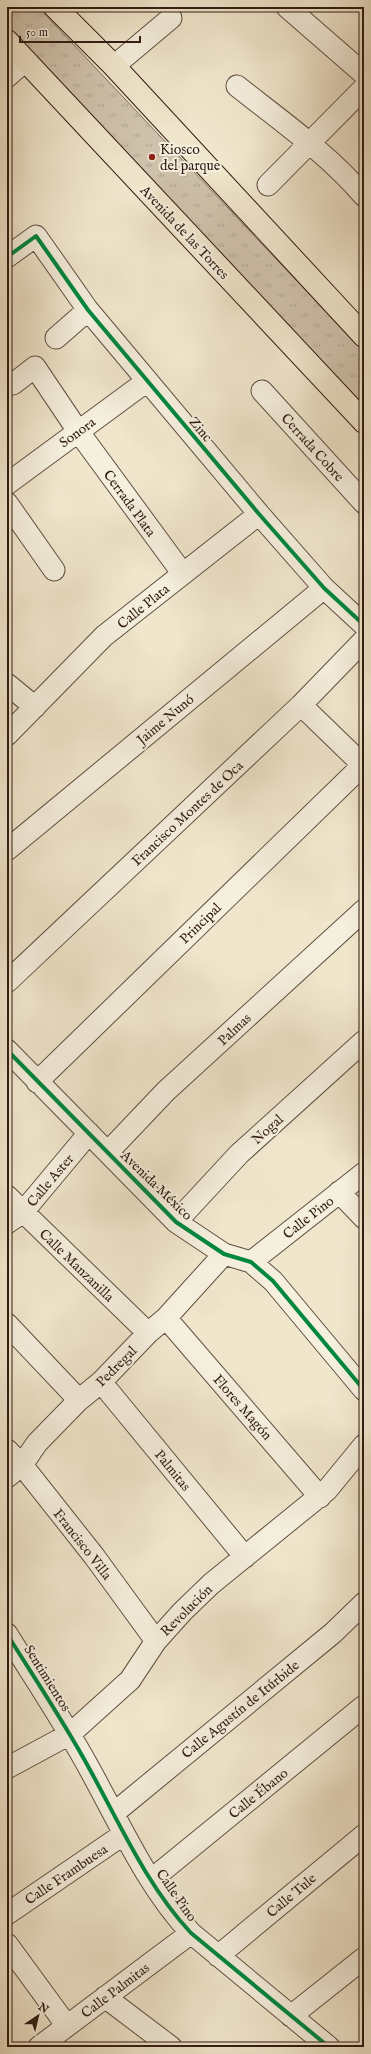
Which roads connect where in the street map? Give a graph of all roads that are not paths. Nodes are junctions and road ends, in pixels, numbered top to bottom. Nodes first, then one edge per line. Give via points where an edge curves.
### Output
1 (65, 10) edge
2 (297, 10) edge
3 (171, 18) dead end
4 (7, 41) edge
5 (25, 61) junction
6 (114, 66) junction
7 (364, 74) edge
8 (7, 77) edge
9 (237, 86) dead end
10 (364, 88) edge
11 (309, 143) junction
12 (268, 185) dead end
13 (364, 196) edge
14 (7, 257) edge
15 (88, 310) junction
16 (364, 336) edge
17 (56, 338) dead end
18 (147, 381) junction
19 (12, 384) dead end
20 (262, 391) dead end
21 (364, 422) edge
22 (78, 432) junction
23 (7, 484) edge
24 (7, 503) edge
25 (364, 503) edge
26 (258, 514) junction
27 (54, 570) dead end
28 (183, 574) junction
29 (324, 588) junction
30 (364, 625) edge
31 (364, 640) edge
32 (7, 684) edge
33 (301, 705) junction
34 (35, 706) junction
35 (7, 735) edge
36 (363, 766) edge
37 (7, 850) edge
38 (364, 910) edge
39 (7, 982) edge
40 (364, 1041) edge
41 (7, 1050) edge
42 (37, 1082) junction
43 (89, 1133) junction
44 (108, 1152) junction
45 (364, 1173) edge
46 (339, 1192) junction
47 (7, 1196) edge
48 (15, 1218) edge
49 (364, 1218) edge
50 (176, 1222) junction
51 (224, 1254) junction
52 (251, 1262) junction
53 (166, 1318) junction
54 (7, 1324) edge
55 (148, 1332) junction
56 (101, 1382) junction
57 (364, 1390) edge
58 (79, 1400) junction
59 (364, 1446) edge
60 (7, 1450) edge
61 (14, 1471) edge
62 (320, 1497) junction
63 (245, 1557) junction
64 (364, 1603) edge
65 (7, 1634) edge
66 (156, 1641) junction
67 (364, 1706) edge
68 (70, 1734) junction
69 (7, 1768) edge
70 (114, 1813) junction
71 (124, 1834) junction
72 (364, 1835) edge
73 (152, 1880) junction
74 (7, 1914) edge
75 (190, 1933) junction
76 (7, 1944) edge
77 (218, 1956) junction
78 (364, 1958) edge
79 (105, 1997) junction
80 (291, 2016) junction
81 (67, 2026) junction
82 (39, 2047) edge
83 (171, 2047) edge
84 (329, 2047) edge

1 - 6 main road
2 - 7 street
3 - 6 street
4 - 5 main road, Avenida de las Torres
5 - 8 street
5 - 21 main road, Avenida de las Torres
6 - 16 main road
9 - 11 street
10 - 11 street
11 - 12 street
11 - 13 street
14 - 15 street, Zinc via 36,236
15 - 17 street
15 - 18 street, Zinc
18 - 22 street, Sonora
18 - 26 street, Zinc
19 - 22 street, Cerrada Plata via 35,367
20 - 25 street, Cerrada Cobre
22 - 23 street, Sonora
22 - 28 street, Cerrada Plata
24 - 27 street
26 - 28 street, Calle Plata
26 - 29 street, Zinc
28 - 34 street, Calle Plata via 104,636
29 - 30 street, Zinc
29 - 37 street, Jaime Nunó
31 - 33 street, Francisco Montes de Oca
32 - 34 street
33 - 36 street
33 - 39 street, Francisco Montes de Oca
34 - 35 street, Calle Plata
36 - 42 street, Principal
38 - 44 street, Palmas via 166,1091
40 - 50 street, Nogal via 239,1154
41 - 42 street, Avenida México
42 - 43 street, Avenida México
43 - 44 street, Avenida México
43 - 48 street, Calle Aster
44 - 50 street, Avenida México
45 - 46 street, Calle Pino
46 - 49 street
46 - 52 street, Calle Pino
47 - 48 street, Calle Manzanilla
48 - 55 street, Calle Manzanilla
50 - 51 street, Avenida México
51 - 52 street, Avenida México
51 - 53 street, Pedregal
52 - 57 street, Avenida México via 273,1282
53 - 55 street, Pedregal
53 - 62 street, Flores Magón
54 - 58 street
55 - 56 street, Pedregal
56 - 58 street, Pedregal
56 - 63 street, Palmitas
58 - 61 street, Pedregal
59 - 62 street, Revolución
60 - 61 street, Francisco Villa
61 - 66 street, Francisco Villa via 94,1556
62 - 63 street, Revolución
63 - 66 street, Revolución via 211,1584
64 - 70 street, Calle Agustín de Itúrbide via 333,1633
65 - 68 street, Sentimientos
66 - 68 street, Revolución via 130,1680
67 - 73 street, Calle Ébano
68 - 69 street, Revolución
68 - 70 street, Calle Pino
70 - 71 street, Calle Pino
71 - 73 street, Calle Pino
71 - 74 street, Calle Frambuesa
72 - 77 street, Calle Tule
73 - 75 street, Calle Pino via 176,1917
75 - 77 street, Calle Pino
75 - 79 street, Calle Palmitas
76 - 81 street
77 - 80 street, Calle Pino
78 - 80 street
79 - 81 street, Calle Palmitas
79 - 83 street
80 - 84 street, Calle Pino
81 - 82 street, Calle Palmitas

